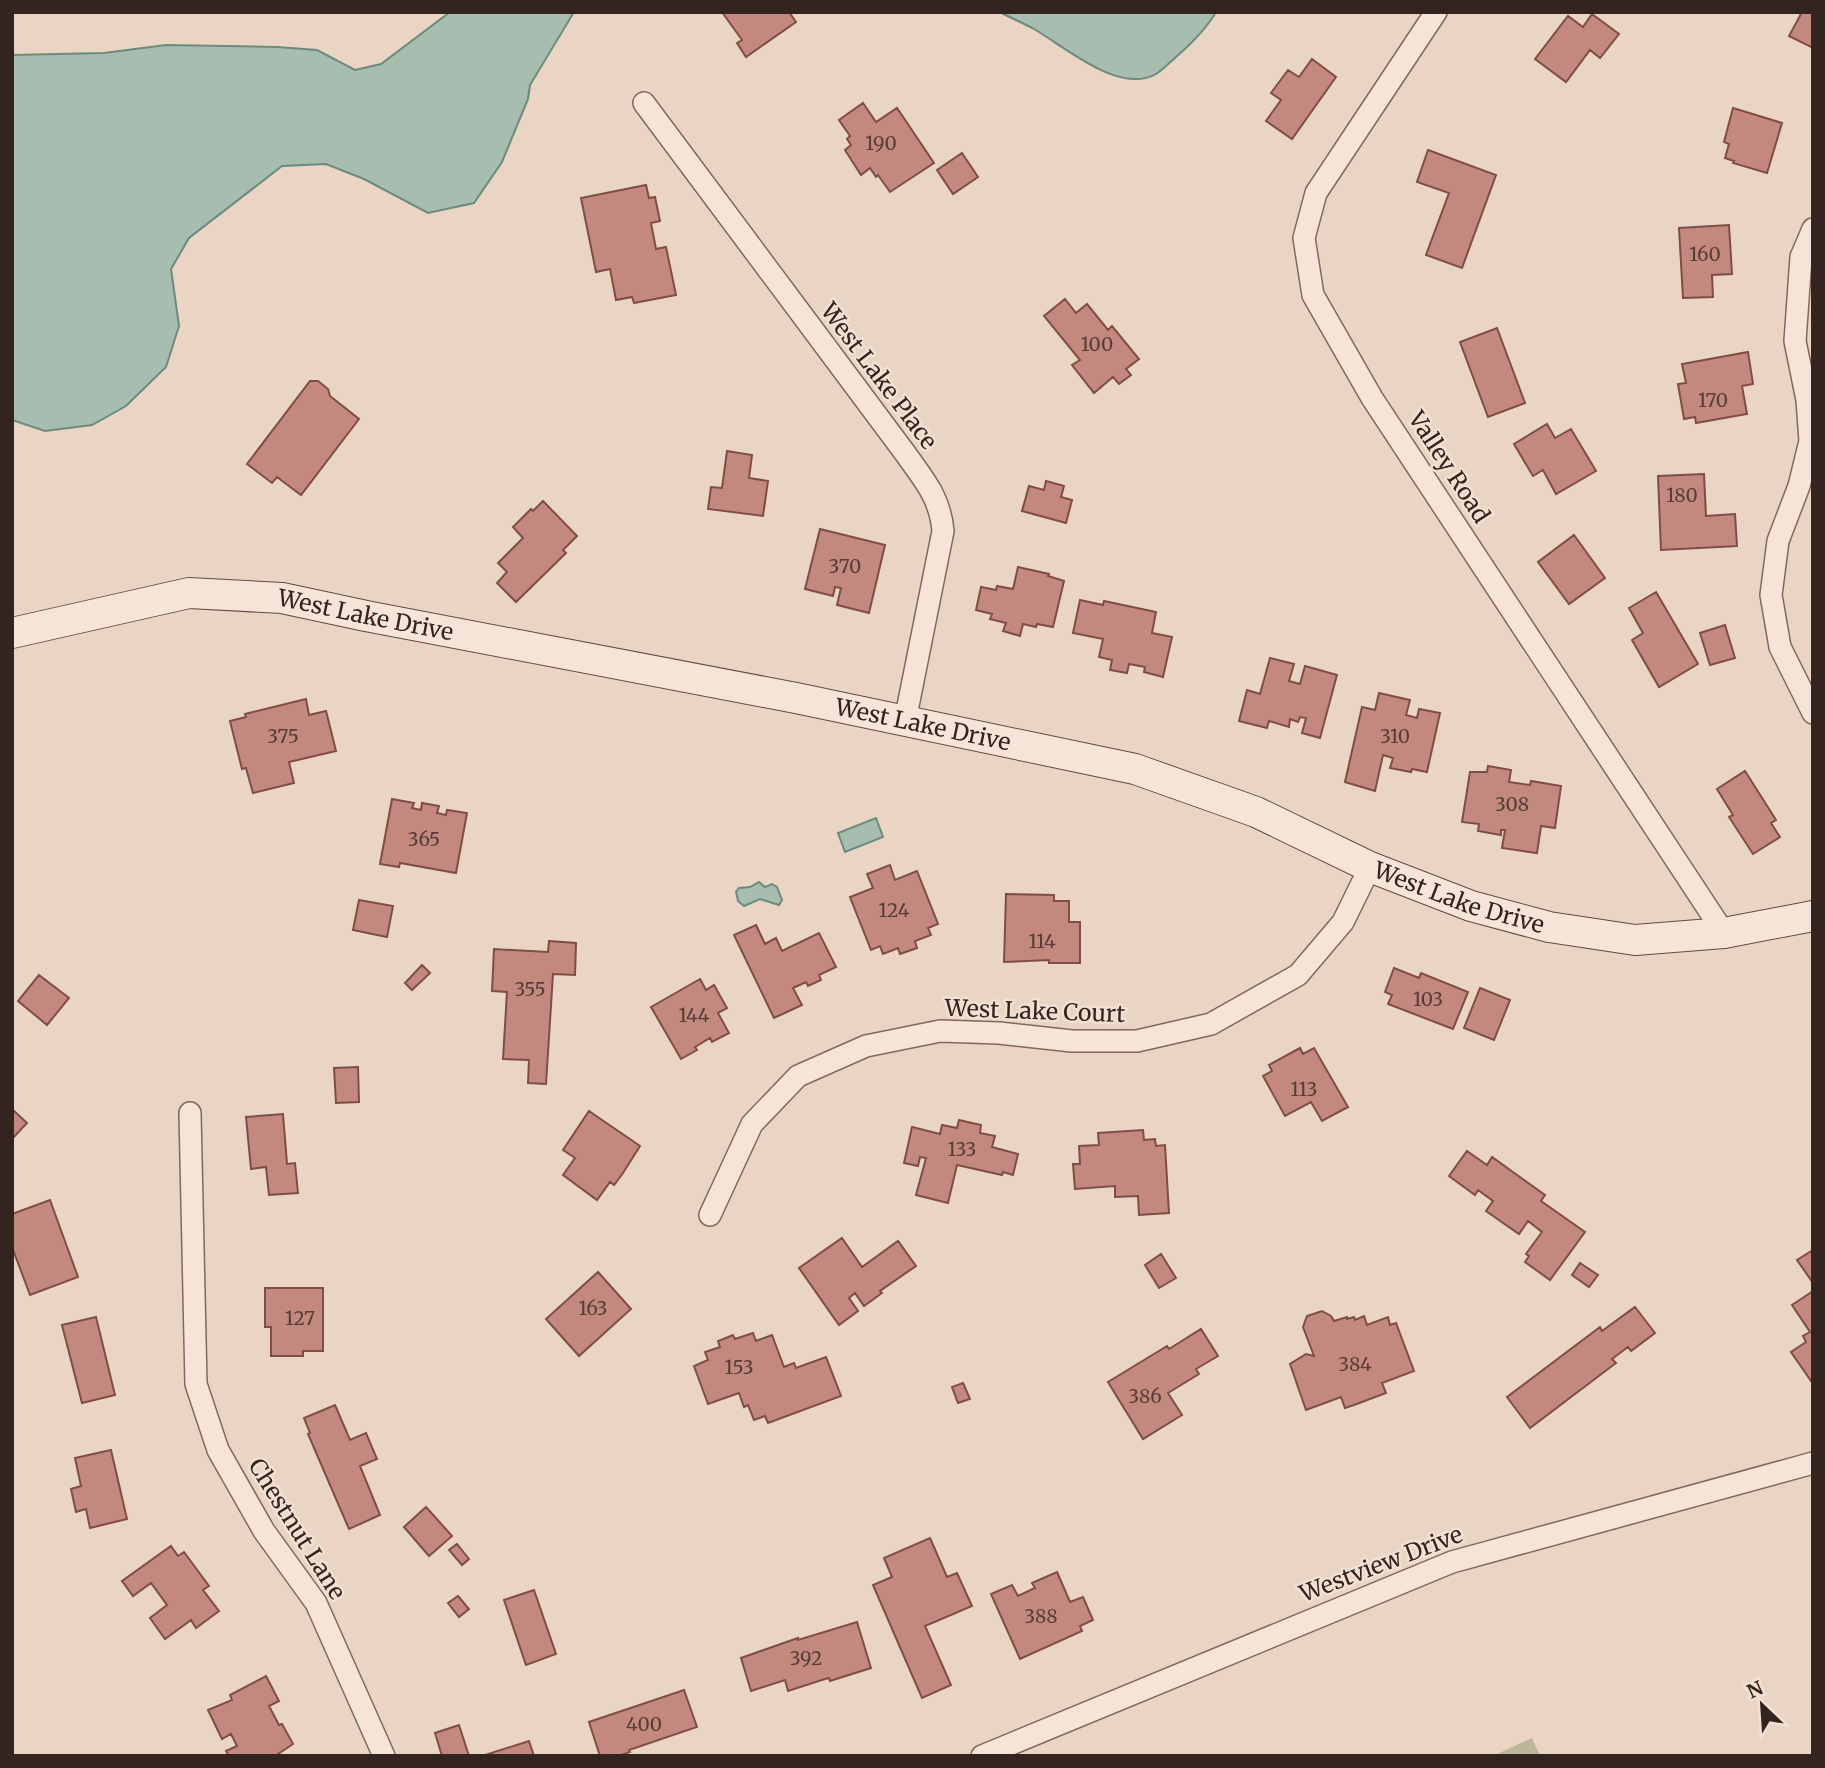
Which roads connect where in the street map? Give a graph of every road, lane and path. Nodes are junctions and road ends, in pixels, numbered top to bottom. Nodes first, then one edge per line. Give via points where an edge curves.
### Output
1 (1436, 12) edge
2 (643, 103) dead end
3 (1813, 229) edge
4 (12, 633) edge
5 (1813, 713) edge
6 (905, 721) junction
7 (1370, 867) junction
8 (1813, 916) edge
9 (1724, 933) junction
10 (190, 1113) dead end
11 (710, 1215) dead end
12 (1813, 1463) edge
13 (384, 1756) edge
14 (982, 1756) edge

1 - 9 street, Valley Road via 1316,193 1304,238 1313,295 1372,398
2 - 6 street, West Lake Place via 905,453 941,510 943,531
3 - 5 street via 1801,257 1795,341 1810,441 1778,541 1771,595 1780,647
4 - 6 main road, West Lake Drive via 189,593 282,598
6 - 7 main road, West Lake Drive via 1135,769 1255,811
7 - 9 main road, West Lake Drive via 1471,906 1549,927 1635,940
7 - 11 street, West Lake Court via 1343,922 1298,975 1211,1024 1138,1041 940,1031 866,1046 798,1076 752,1124
8 - 9 main road, West Lake Drive
10 - 13 street, Chestnut Lane via 196,1384 218,1450 264,1531 316,1603
12 - 14 street, Westview Drive via 1452,1562

